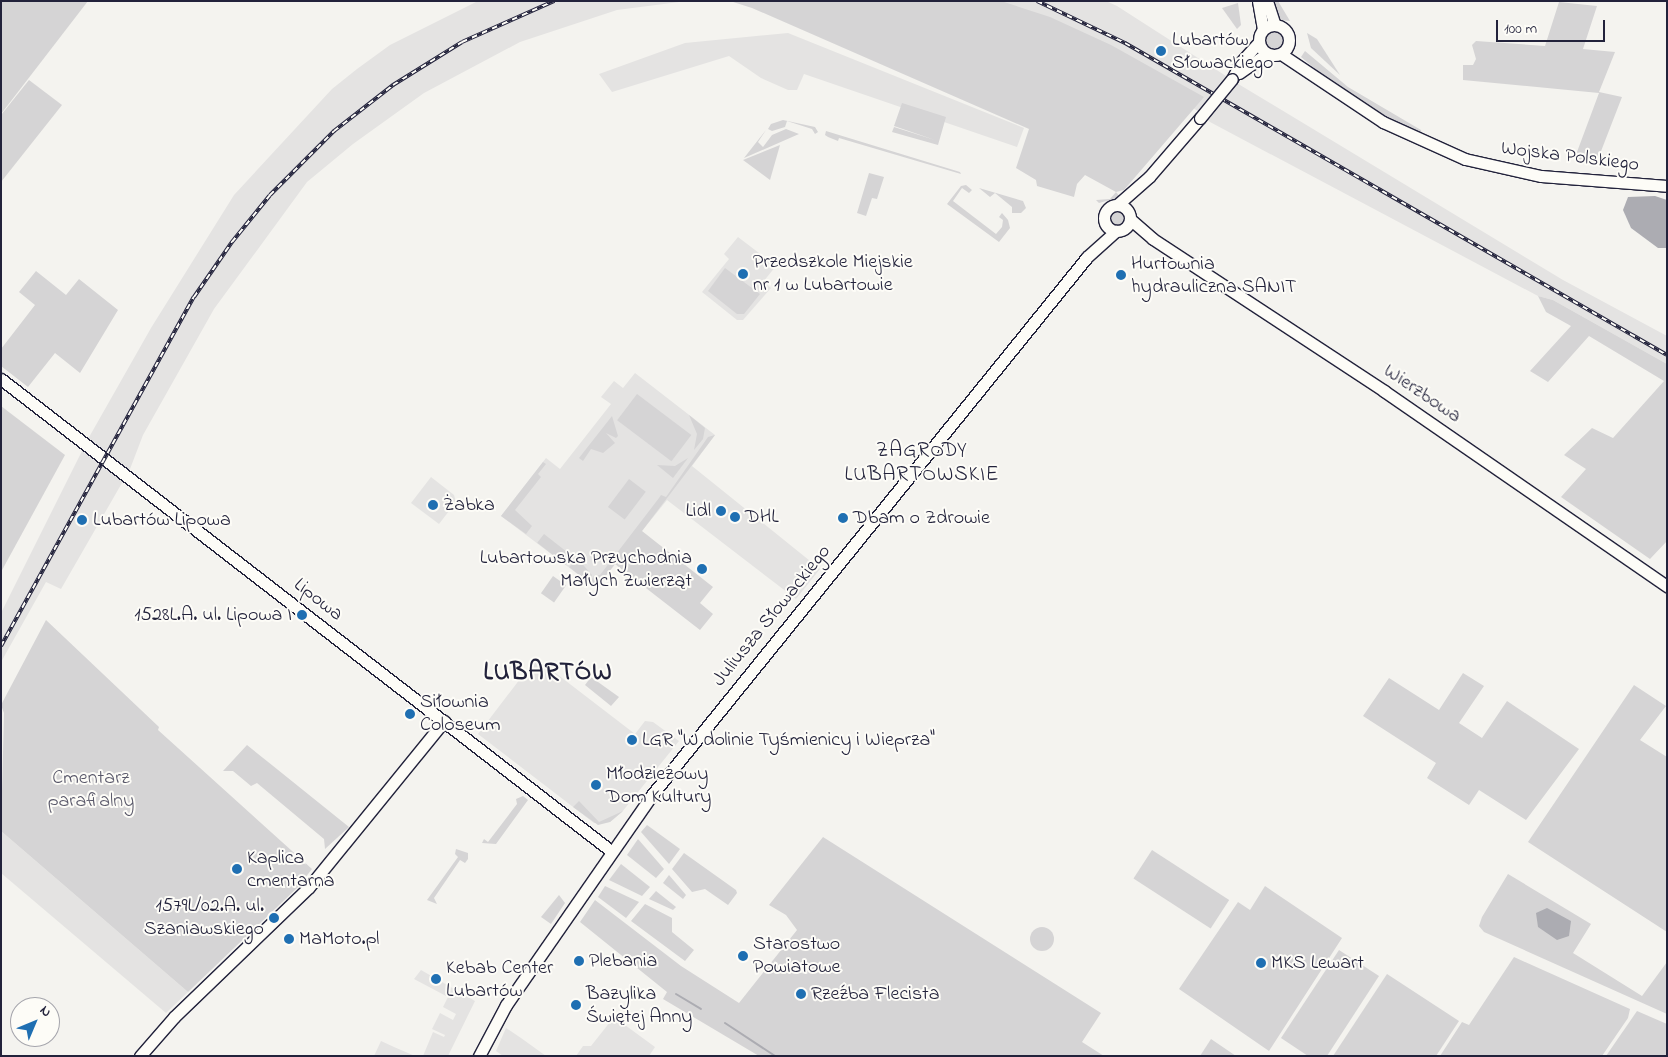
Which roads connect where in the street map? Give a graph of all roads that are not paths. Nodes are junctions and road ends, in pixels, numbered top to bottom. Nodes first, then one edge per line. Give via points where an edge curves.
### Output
1 (1258, 1) edge
2 (1267, 1) edge
3 (1275, 25) junction
4 (1263, 30) junction
5 (1258, 42) junction
6 (1285, 50) junction
7 (1266, 54) junction
8 (1234, 77) junction
9 (1149, 177) junction
10 (1667, 186) edge
11 (1117, 205) junction
12 (1130, 217) junction
13 (1106, 223) junction
14 (1119, 230) junction
15 (1154, 239) junction
16 (1087, 257) junction
17 (1, 379) edge
18 (1667, 586) edge
19 (444, 721) junction
20 (611, 851) junction
21 (140, 1056) edge
22 (479, 1056) edge

1 - 4 main road
2 - 3 main road
3 - 4 main road
3 - 6 main road via 1286,31
4 - 5 main road
5 - 7 main road
5 - 8 main road via 1241,62
6 - 7 main road
6 - 10 main road, Wojska Polskiego via 1383,122 1465,158 1541,176
7 - 8 main road
8 - 9 main road, bridge
9 - 11 main road
9 - 12 main road
11 - 12 main road, Wierzbowa
11 - 13 main road, Juliusza Słowackiego via 1107,210
12 - 14 main road, Juliusza Słowackiego
12 - 15 main road, Wierzbowa
13 - 14 main road, Wierzbowa
13 - 16 main road, Juliusza Słowackiego
14 - 15 main road, Wierzbowa
14 - 16 main road, Juliusza Słowackiego
15 - 18 main road, Wierzbowa via 1392,396
16 - 20 main road, Juliusza Słowackiego via 699,734
17 - 19 main road, Lipowa
19 - 20 main road, Lipowa
19 - 21 main road via 309,887 174,1018
20 - 22 main road, Juliusza Słowackiego via 503,1011

